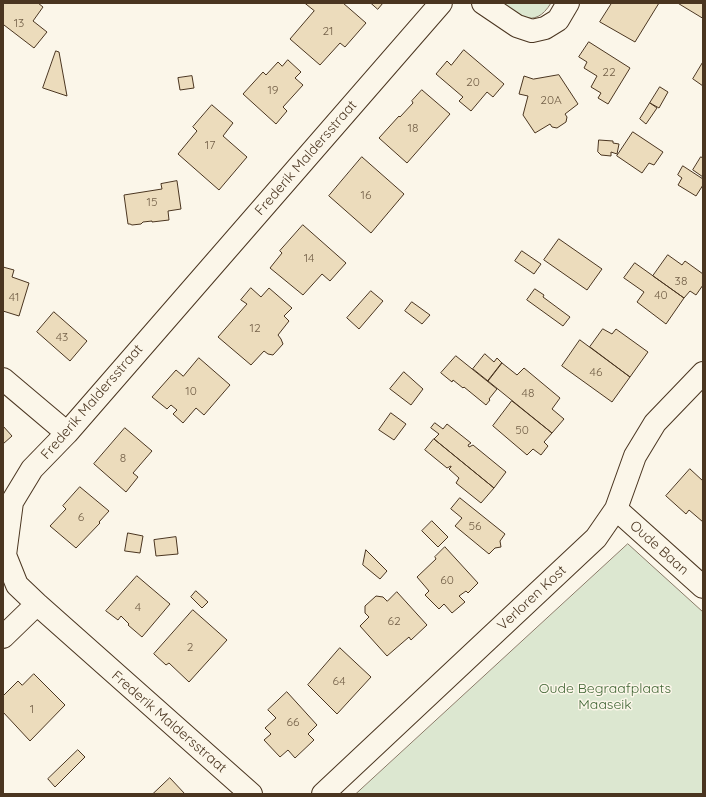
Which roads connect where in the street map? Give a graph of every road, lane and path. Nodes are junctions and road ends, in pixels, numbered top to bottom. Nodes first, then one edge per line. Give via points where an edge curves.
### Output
1 (441, 3) edge
2 (483, 3) edge
3 (568, 3) edge
4 (703, 373) edge
5 (3, 379) edge
6 (67, 433) junction
7 (616, 509) junction
8 (703, 587) edge
9 (37, 604) junction
10 (3, 637) edge
11 (251, 794) edge
12 (323, 794) edge

1 - 6 street, Frederik Maldersstraat
2 - 3 street via 517,26 532,31 546,28 558,20
4 - 7 street, Verloren Kost via 655,423 635,456
5 - 6 street
6 - 9 street, Frederik Maldersstraat via 32,470 12,502 5,555 17,585
7 - 8 street, Oude Baan
7 - 12 street, Verloren Kost via 596,538
9 - 10 street
9 - 11 street, Frederik Maldersstraat

